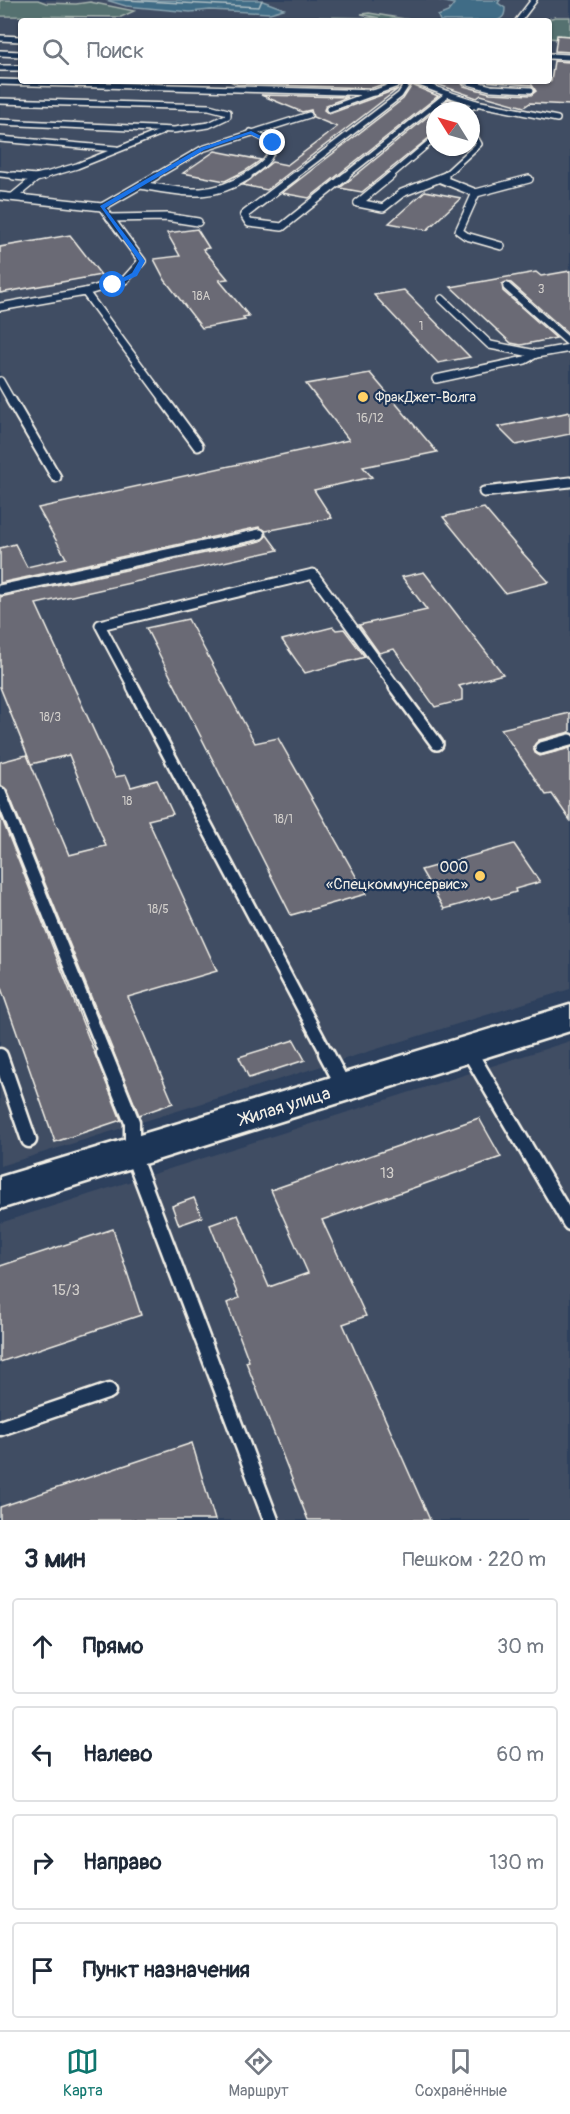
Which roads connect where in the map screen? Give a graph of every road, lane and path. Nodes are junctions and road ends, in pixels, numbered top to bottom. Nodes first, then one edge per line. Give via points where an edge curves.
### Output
1 (534, 0) edge
2 (520, 18) edge
3 (0, 39) edge
4 (18, 39) edge
5 (0, 53) edge
6 (18, 54) edge
7 (552, 56) edge
8 (570, 57) edge
9 (0, 68) edge
10 (18, 68) edge
11 (0, 82) edge
12 (18, 82) edge
13 (132, 84) edge
14 (306, 84) edge
15 (400, 84) edge
16 (406, 84) edge
17 (422, 84) edge
18 (476, 84) edge
19 (531, 90) dead end
20 (305, 91) junction
21 (376, 93) junction
22 (448, 94) junction
23 (0, 101) edge
24 (473, 102) edge
25 (480, 104) edge
26 (329, 109) dead end
27 (309, 115) dead end
28 (557, 119) dead end
29 (0, 122) edge
30 (174, 130) junction
31 (251, 132) junction
32 (0, 139) edge
33 (426, 146) edge
34 (117, 149) junction
35 (466, 156) edge
36 (0, 174) edge
37 (36, 178) junction
38 (529, 178) dead end
39 (441, 179) junction
40 (141, 184) junction
41 (476, 193) junction
42 (0, 196) edge
43 (13, 197) junction
44 (102, 207) junction
45 (110, 218) junction
46 (198, 222) dead end
47 (501, 246) dead end
48 (507, 287) dead end
49 (85, 292) junction
50 (442, 299) dead end
51 (0, 306) edge
52 (570, 343) edge
53 (570, 348) edge
54 (536, 354) junction
55 (436, 379) dead end
56 (0, 381) edge
57 (198, 446) dead end
58 (56, 477) dead end
59 (570, 483) edge
60 (484, 492) dead end
61 (260, 534) dead end
62 (0, 590) edge
63 (570, 740) edge
64 (437, 744) dead end
65 (541, 748) dead end
66 (0, 793) edge
67 (570, 1018) edge
68 (468, 1049) junction
69 (0, 1056) edge
70 (344, 1088) junction
71 (29, 1140) dead end
72 (132, 1153) junction
73 (0, 1193) edge
74 (570, 1223) edge
75 (109, 1390) dead end
76 (0, 1428) edge
77 (271, 1520) edge

1 - 2 lane
3 - 4 lane
5 - 6 lane
7 - 8 lane
9 - 10 lane
11 - 12 lane
13 - 20 lane
14 - 20 lane
15 - 21 lane
16 - 22 lane via 400,95 244,215 249,223 282,227
17 - 22 lane
18 - 19 lane
20 - 21 lane
21 - 26 lane
22 - 24 lane
23 - 30 lane via 209,107 228,112 219,121
25 - 28 lane
27 - 31 lane
29 - 30 lane
30 - 34 lane
31 - 40 lane via 202,149
31 - 40 lane via 273,143 273,154 232,187 192,194
32 - 34 lane
33 - 39 lane via 358,203 383,208 402,193
34 - 37 lane
35 - 39 lane
36 - 37 lane
37 - 43 lane
38 - 41 lane
39 - 41 lane
40 - 44 lane
41 - 47 lane via 459,231
42 - 43 lane
43 - 44 lane
44 - 45 lane
45 - 46 lane via 166,217
45 - 49 lane via 142,261 135,275
48 - 52 lane
49 - 51 lane
49 - 57 lane
50 - 54 lane via 490,345
53 - 54 lane
54 - 55 lane via 525,360
56 - 58 lane
59 - 60 lane
61 - 62 lane
63 - 65 lane
64 - 70 lane via 313,574 100,625
66 - 72 lane via 132,1122
67 - 68 main road, Жилая улица
68 - 70 main road, Жилая улица
68 - 74 lane
69 - 71 lane
70 - 72 main road, Жилая улица
72 - 73 main road, Жилая улица
72 - 77 lane
75 - 76 lane

